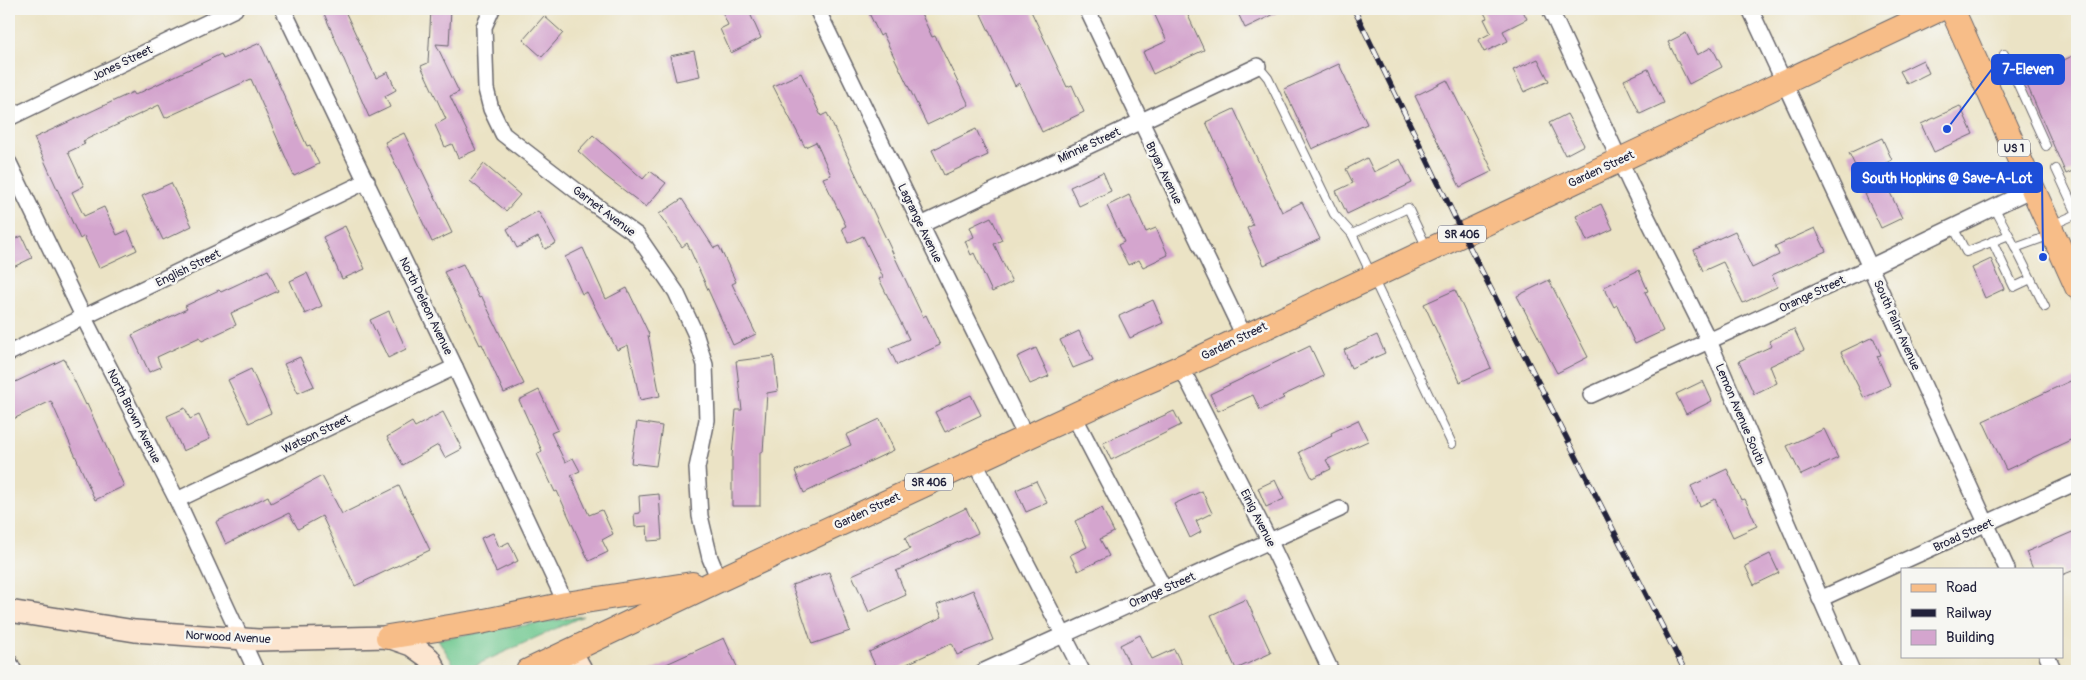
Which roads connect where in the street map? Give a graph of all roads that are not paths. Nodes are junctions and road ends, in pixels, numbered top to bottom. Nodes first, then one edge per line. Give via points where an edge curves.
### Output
1 (235, 9) edge
2 (283, 9) edge
3 (492, 9) edge
4 (817, 9) edge
5 (1087, 9) edge
6 (1550, 9) edge
7 (1750, 9) edge
8 (1940, 9) edge
9 (1952, 9) edge
10 (2004, 54) dead end
11 (1258, 66) joint
12 (1784, 83) junction
13 (9, 118) edge
14 (1139, 121) junction
15 (2046, 146) dead end
16 (1620, 160) junction
17 (9, 163) edge
18 (2056, 169) dead end
19 (367, 182) junction
20 (2032, 189) junction
21 (1994, 207) junction
22 (2077, 214) edge
23 (921, 225) junction
24 (1953, 227) junction
25 (2051, 230) junction
26 (1352, 234) junction
27 (2009, 235) junction
28 (1992, 241) junction
29 (2016, 248) junction
30 (1428, 250) junction
31 (1870, 267) junction
32 (1372, 276) junction
33 (2031, 279) junction
34 (2077, 287) edge
35 (2045, 308) dead end
36 (84, 318) junction
37 (1244, 336) junction
38 (1709, 341) junction
39 (9, 353) edge
40 (455, 367) junction
41 (1181, 367) junction
42 (1591, 395) dead end
43 (1074, 416) junction
44 (1026, 436) junction
45 (1452, 444) dead end
46 (974, 461) junction
47 (2077, 482) edge
48 (177, 500) junction
49 (1340, 509) dead end
50 (1987, 524) junction
51 (1270, 542) junction
52 (2007, 568) edge
53 (718, 580) junction
54 (1164, 589) junction
55 (1820, 599) junction
56 (566, 604) junction
57 (9, 611) edge
58 (1064, 634) junction
59 (388, 637) junction
60 (241, 639) junction
61 (2048, 658) edge
62 (9, 660) edge
63 (577, 661) edge
64 (14, 671) edge
65 (256, 671) edge
66 (436, 671) edge
67 (528, 671) edge
68 (984, 671) edge
69 (1082, 671) edge
70 (1331, 671) edge
71 (1852, 671) edge
72 (2054, 671) edge

1 - 13 street, Jones Street
2 - 19 street, North Deleon Avenue
3 - 53 street, Garnet Avenue via 484,27 486,90 503,134 637,235 676,292 695,334 705,365 708,420 697,468 700,516
4 - 23 street, Lagrange Avenue
5 - 14 street, Bryan Avenue
6 - 16 street, Lemon Avenue South
7 - 12 street, South Palm Avenue
8 - 12 main road, Garden Street / SR 406
9 - 20 main road, US 1
10 - 15 lane
11 - 14 street, Minnie Street
11 - 26 lane via 1268,78 1334,214
12 - 16 main road, Garden Street / SR 406
12 - 31 street, South Palm Avenue
14 - 23 street, Minnie Street
14 - 37 street, Bryan Avenue
16 - 30 main road, Garden Street / SR 406
16 - 38 street, Lemon Avenue South
17 - 36 street, North Brown Avenue
18 - 22 lane
19 - 36 street, English Street
19 - 40 street, North Deleon Avenue
20 - 21 street, Orange Street
20 - 25 main road, US 1
21 - 24 street, Orange Street
21 - 27 lane
22 - 25 lane
23 - 44 street, Lagrange Avenue
24 - 28 lane via 1966,252
24 - 31 street, Orange Street
25 - 29 lane
25 - 34 main road, US 1
26 - 30 lane via 1408,208
26 - 32 lane
27 - 28 lane
27 - 29 lane
28 - 33 lane via 2014,287
29 - 33 lane
30 - 32 main road, Garden Street / SR 406
31 - 38 street, Orange Street
31 - 50 street, South Palm Avenue
32 - 37 main road, Garden Street / SR 406
32 - 45 lane
33 - 35 lane
36 - 39 street, English Street
36 - 48 street, North Brown Avenue
37 - 41 main road, Garden Street / SR 406
38 - 42 street, Orange Street
38 - 55 street, Lemon Avenue South
40 - 48 street, Watson Street
40 - 56 street, North Deleon Avenue
41 - 43 main road, Garden Street / SR 406
41 - 51 street, Einig Avenue
43 - 44 main road, Garden Street / SR 406
43 - 54 street
44 - 46 main road, Garden Street / SR 406
46 - 53 main road, Garden Street / SR 406
46 - 58 street
47 - 50 street, Broad Street
48 - 60 street, North Brown Avenue
49 - 51 street, Orange Street
50 - 52 street, South Palm Avenue
50 - 55 street, Broad Street
51 - 54 street, Orange Street
51 - 70 street, Einig Avenue
53 - 56 main road
53 - 63 main road, Garden Street / SR 406
54 - 58 street, Orange Street
55 - 71 street, Lemon Avenue South
56 - 59 main road
57 - 60 street, Norwood Avenue via 135,631
58 - 68 street, Orange Street
58 - 69 street
59 - 60 street, Norwood Avenue
59 - 66 street, Norwood Avenue via 411,645 429,658
60 - 65 street, North Brown Avenue
61 - 72 street
62 - 64 street
63 - 67 main road, Garden Street / SR 406

